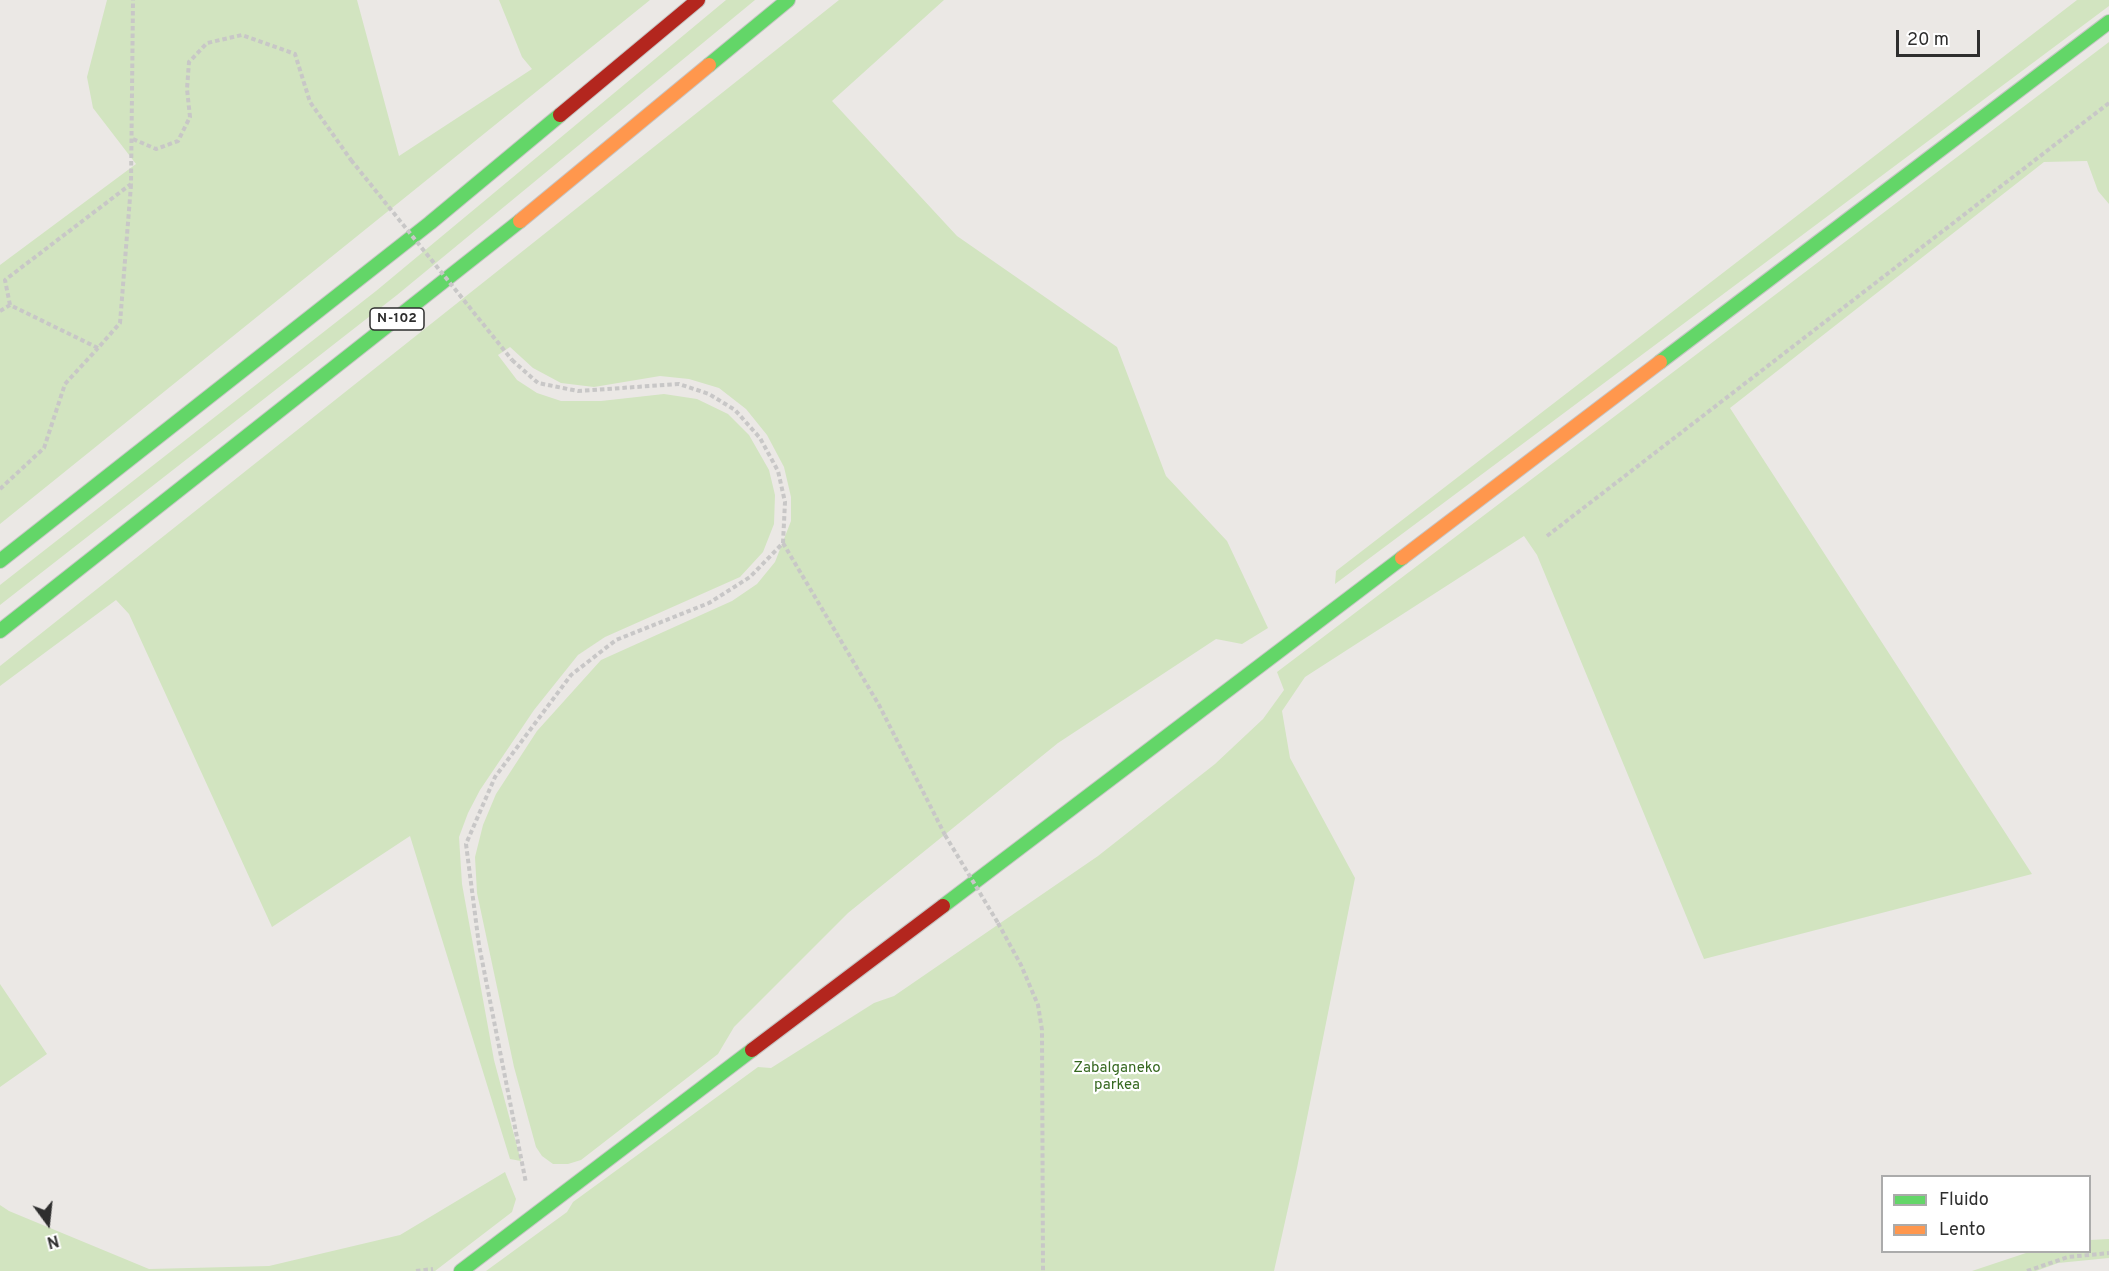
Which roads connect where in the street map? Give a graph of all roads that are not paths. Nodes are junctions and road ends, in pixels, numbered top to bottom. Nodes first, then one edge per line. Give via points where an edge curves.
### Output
1 (698, 0) edge
2 (788, 0) edge
3 (2109, 22) edge
4 (0, 561) edge
5 (0, 631) edge
6 (461, 1271) edge

1 - 4 main road via 430,223
2 - 5 main road, N-102 via 464,267
3 - 6 main road

